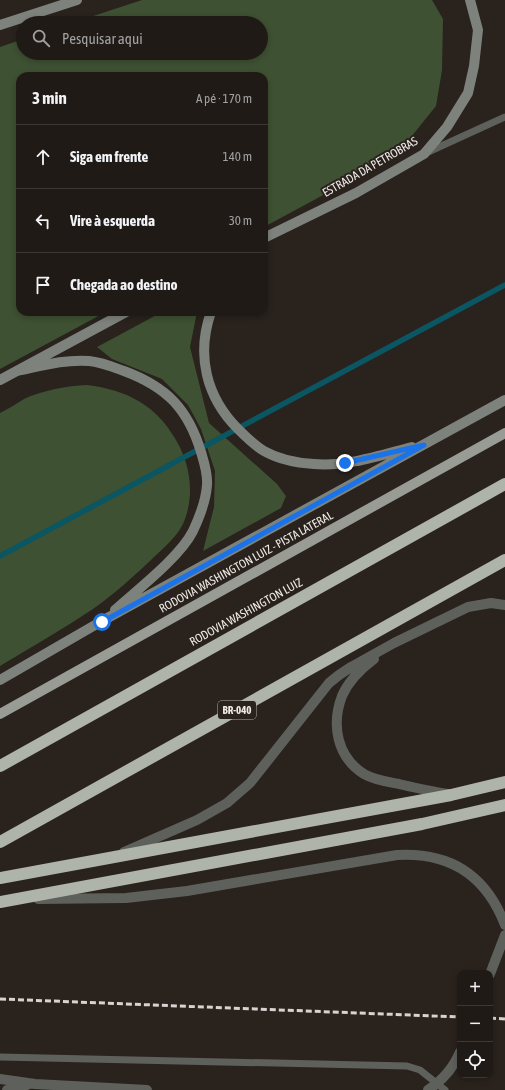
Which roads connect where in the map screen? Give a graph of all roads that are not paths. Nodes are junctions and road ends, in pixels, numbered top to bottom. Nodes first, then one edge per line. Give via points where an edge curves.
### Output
1 (77, 0) edge
2 (470, 0) edge
3 (28, 16) edge
4 (16, 20) edge
5 (0, 25) edge
6 (505, 117) edge
7 (424, 154) junction
8 (268, 236) edge
9 (119, 316) edge
10 (210, 316) edge
11 (17, 371) junction
12 (0, 380) edge
13 (505, 400) edge
14 (505, 433) edge
15 (424, 445) junction
16 (505, 484) edge
17 (505, 560) edge
18 (505, 605) edge
19 (102, 622) junction
20 (394, 643) junction
21 (0, 680) edge
22 (0, 714) edge
23 (0, 766) edge
24 (505, 782) edge
25 (451, 795) junction
26 (505, 805) edge
27 (0, 842) edge
28 (112, 857) junction
29 (0, 878) edge
30 (15, 899) junction
31 (0, 902) edge
32 (505, 925) edge
33 (505, 935) edge
34 (492, 970) edge
35 (0, 1057) edge
36 (457, 1059) edge
37 (0, 1079) edge
38 (35, 1084) junction
39 (7, 1090) edge
40 (147, 1090) edge
41 (428, 1090) edge
42 (444, 1090) edge

1 - 3 main road
2 - 7 main road, ESTRADA DA PETROBRAS via 478,30 468,93 447,127
4 - 5 main road
6 - 7 lane
7 - 8 main road, ESTRADA DA PETROBRAS via 356,193
9 - 11 main road
10 - 15 main road via 204,361 208,385 231,422 264,451 288,460 314,464 345,463
11 - 12 main road
11 - 19 main road via 61,362 89,361 112,366 160,388 189,421 198,441 207,484 203,508 192,533 178,552
13 - 15 main road, RODOVIA WASHINGTON LUIZ - PISTA LATERAL
14 - 22 main road, RODOVIA WASHINGTON LUIZ - PISTA LATERAL
15 - 19 main road, RODOVIA WASHINGTON LUIZ - PISTA LATERAL
16 - 23 highway, RODOVIA WASHINGTON LUIZ
17 - 27 highway, BR-040
18 - 20 street via 491,603 468,607
19 - 21 main road, RODOVIA WASHINGTON LUIZ - PISTA LATERAL
20 - 25 street via 353,679 343,695 337,712 336,731 340,748 350,763 365,775
20 - 28 street via 351,667 329,683 250,783 227,803 197,820
24 - 25 highway
25 - 28 highway
26 - 30 highway via 422,824
28 - 29 highway
30 - 31 highway
30 - 32 street via 126,898 196,890 397,855 426,856 454,864 477,880 494,901
33 - 34 street
35 - 42 lane via 407,1066 420,1070
36 - 41 street via 447,1075
37 - 38 street
38 - 39 street
38 - 40 street

